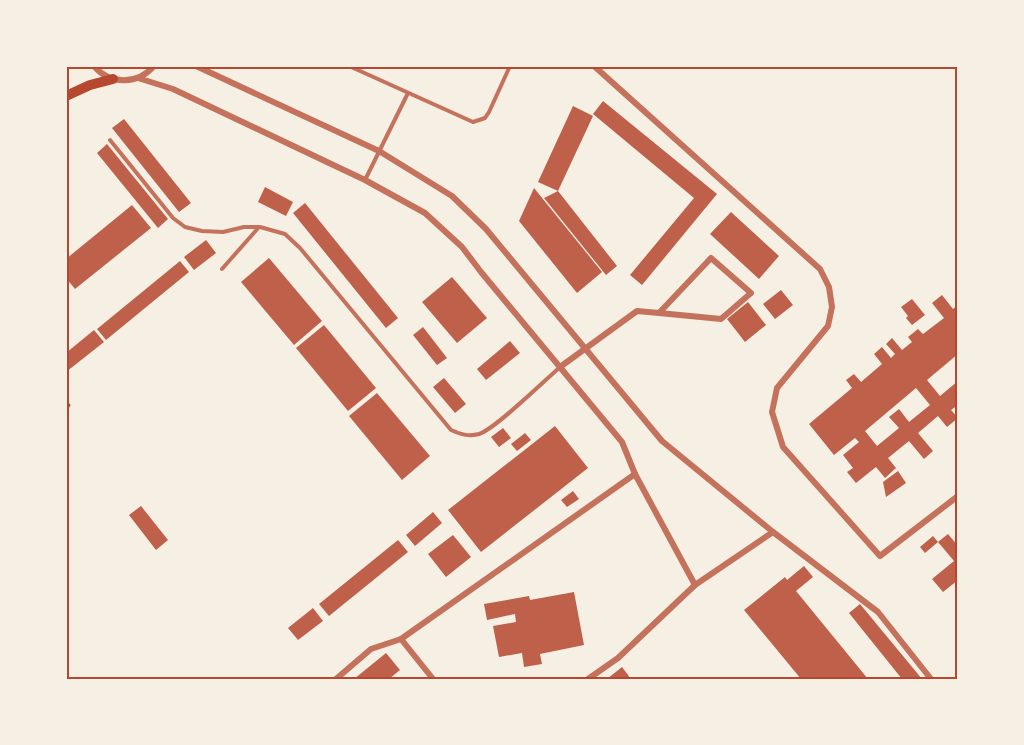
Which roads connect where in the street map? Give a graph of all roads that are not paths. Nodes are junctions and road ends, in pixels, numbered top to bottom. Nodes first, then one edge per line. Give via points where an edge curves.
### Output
1 (94, 66) edge
2 (154, 66) edge
3 (196, 66) edge
4 (349, 66) edge
5 (510, 66) edge
6 (594, 66) edge
7 (138, 78) junction
8 (113, 79) junction
9 (408, 93) junction
10 (66, 96) edge
11 (110, 140) dead end
12 (379, 151) junction
13 (365, 180) junction
14 (260, 227) junction
15 (222, 269) dead end
16 (659, 312) junction
17 (586, 348) junction
18 (560, 367) junction
19 (636, 474) junction
20 (958, 495) edge
21 (773, 532) junction
22 (695, 585) junction
23 (401, 639) junction
24 (336, 679) edge
25 (433, 679) edge
26 (588, 679) edge
27 (931, 679) edge

1 - 8 street
2 - 7 street
3 - 12 street
4 - 9 lane
5 - 9 lane via 489,112 479,121 472,122
6 - 20 street via 820,269 829,287 832,307 828,326 777,388 772,412 783,447 880,556
7 - 8 street
7 - 13 street
8 - 10 main road
9 - 12 lane
11 - 14 lane via 173,218 185,227 223,232
12 - 13 lane
12 - 17 street via 452,196 480,223
13 - 18 street via 425,213 462,247
14 - 15 lane
14 - 18 lane via 285,234 300,248 444,423 460,434 489,429
16 - 16 street via 721,319 751,293 711,258
16 - 17 street via 637,311
17 - 18 street
17 - 21 street via 662,441
18 - 19 street via 622,442
19 - 22 street
19 - 23 street
21 - 22 street
21 - 27 street via 878,612
22 - 26 street via 618,658
23 - 24 street via 371,648
23 - 25 street

